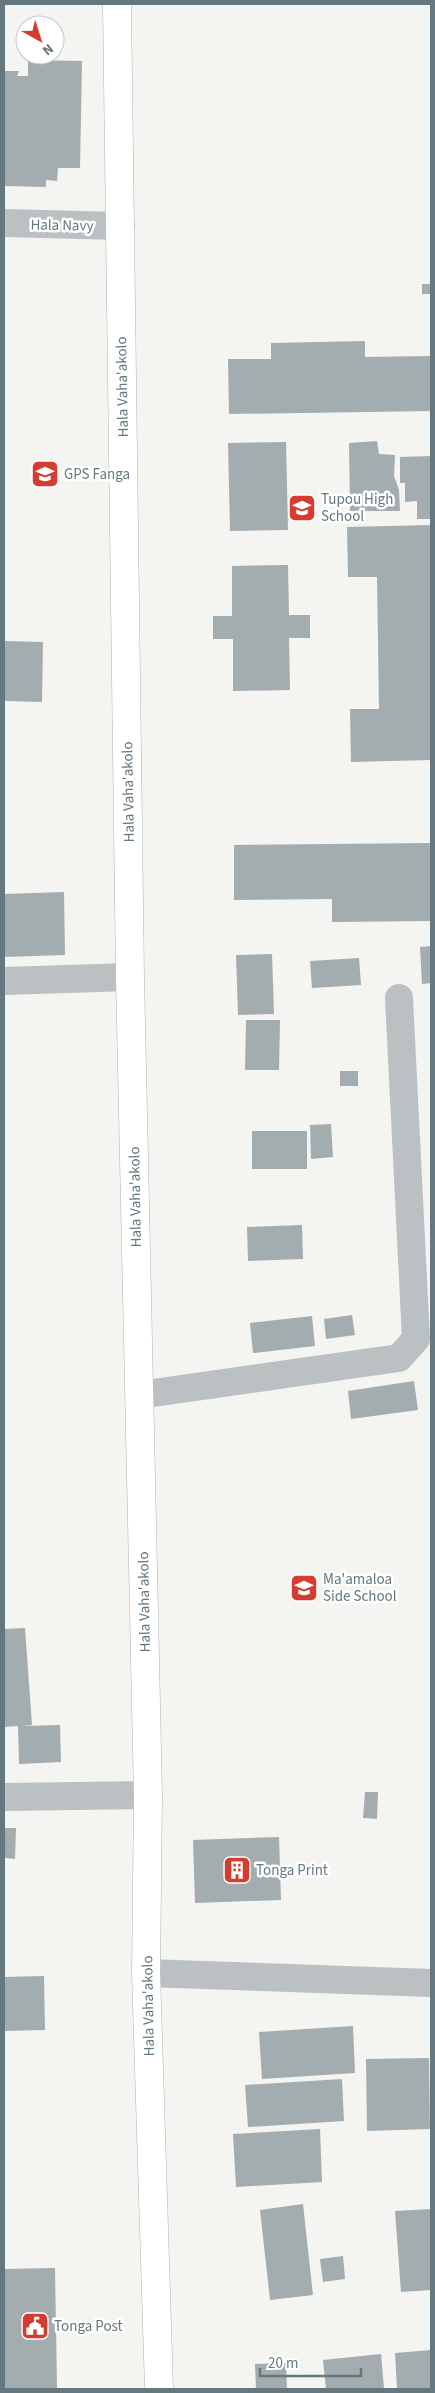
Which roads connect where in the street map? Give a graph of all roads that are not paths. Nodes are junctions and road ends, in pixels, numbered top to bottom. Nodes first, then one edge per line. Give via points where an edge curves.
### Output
1 (117, 4) edge
2 (4, 223) edge
3 (121, 226) junction
4 (130, 977) junction
5 (4, 981) edge
6 (398, 998) dead end
7 (139, 1395) junction
8 (148, 1795) junction
9 (4, 1797) edge
10 (146, 1973) junction
11 (431, 1983) edge
12 (159, 2389) edge

1 - 3 main road, Hala Vaha'akolo
2 - 3 street, Hala Navy
3 - 4 main road, Hala Vaha'akolo
4 - 5 street
4 - 7 main road, Hala Vaha'akolo
6 - 7 street via 416,1339 399,1358
7 - 8 main road, Hala Vaha'akolo
8 - 9 street
8 - 10 main road, Hala Vaha'akolo
10 - 11 street
10 - 12 main road, Hala Vaha'akolo

